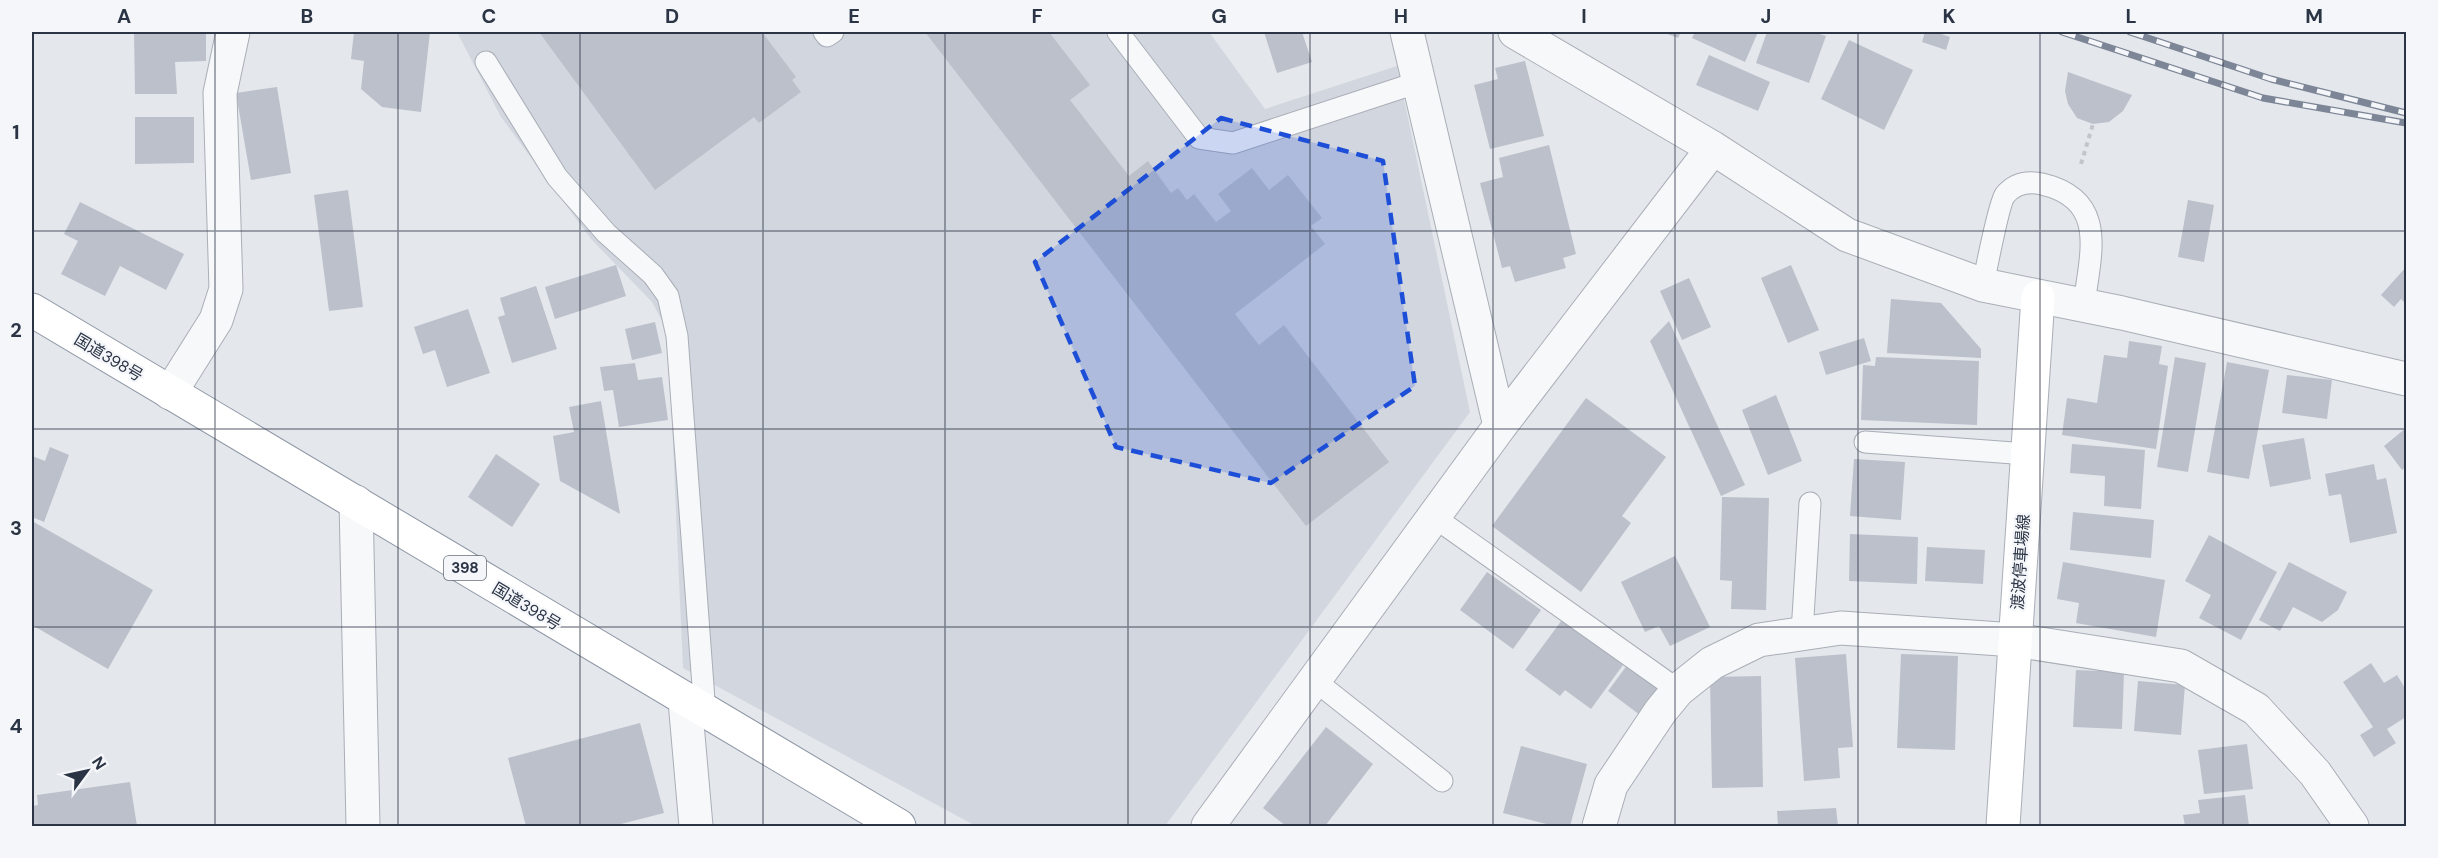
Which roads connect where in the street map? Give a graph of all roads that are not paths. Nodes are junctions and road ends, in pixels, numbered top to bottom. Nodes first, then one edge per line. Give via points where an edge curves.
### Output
1 (233, 32) edge
2 (824, 32) edge
3 (833, 32) edge
4 (1118, 32) edge
5 (1407, 32) edge
6 (1515, 32) edge
7 (486, 62) dead end
8 (1419, 82) junction
9 (1713, 148) junction
10 (1983, 285) junction
11 (2038, 297) junction
12 (2084, 305) junction
13 (32, 310) edge
14 (2403, 373) edge
15 (170, 393) junction
16 (1500, 426) junction
17 (1865, 442) dead end
18 (2027, 453) junction
19 (356, 502) junction
20 (1810, 503) dead end
21 (1434, 517) junction
22 (1802, 633) junction
23 (2015, 640) junction
24 (1314, 680) junction
25 (1678, 690) junction
26 (695, 707) junction
27 (1442, 781) dead end
28 (363, 826) edge
29 (696, 826) edge
30 (899, 826) edge
31 (1208, 826) edge
32 (1599, 826) edge
33 (2003, 826) edge
34 (2352, 826) edge

1 - 15 street via 220,93 226,289 216,320
2 - 3 lane via 827,36
4 - 8 lane via 1199,138 1233,143
5 - 8 street
6 - 9 street
7 - 26 lane via 557,177 669,296 677,336
8 - 16 street
9 - 10 street via 1847,235
9 - 16 street
10 - 11 street
10 - 12 lane via 2004,197 2017,185 2030,181 2061,189 2081,204 2093,233
11 - 12 street
11 - 18 main road, 渡波停車場線
12 - 14 street
13 - 15 main road, 国道398号 / 398
15 - 19 main road, 国道398号 / 398
16 - 21 street
17 - 18 lane
18 - 23 main road, 渡波停車場線
19 - 26 main road, 国道398号 / 398
19 - 28 street
20 - 22 lane
21 - 24 street
21 - 25 lane
22 - 23 street via 1841,628
22 - 25 street via 1759,640 1712,663
23 - 33 main road, 渡波停車場線
23 - 34 street via 2181,666 2256,708 2315,773
24 - 27 lane
24 - 31 street
25 - 32 street via 1611,785
26 - 29 street
26 - 30 main road, 国道398号 / 398

